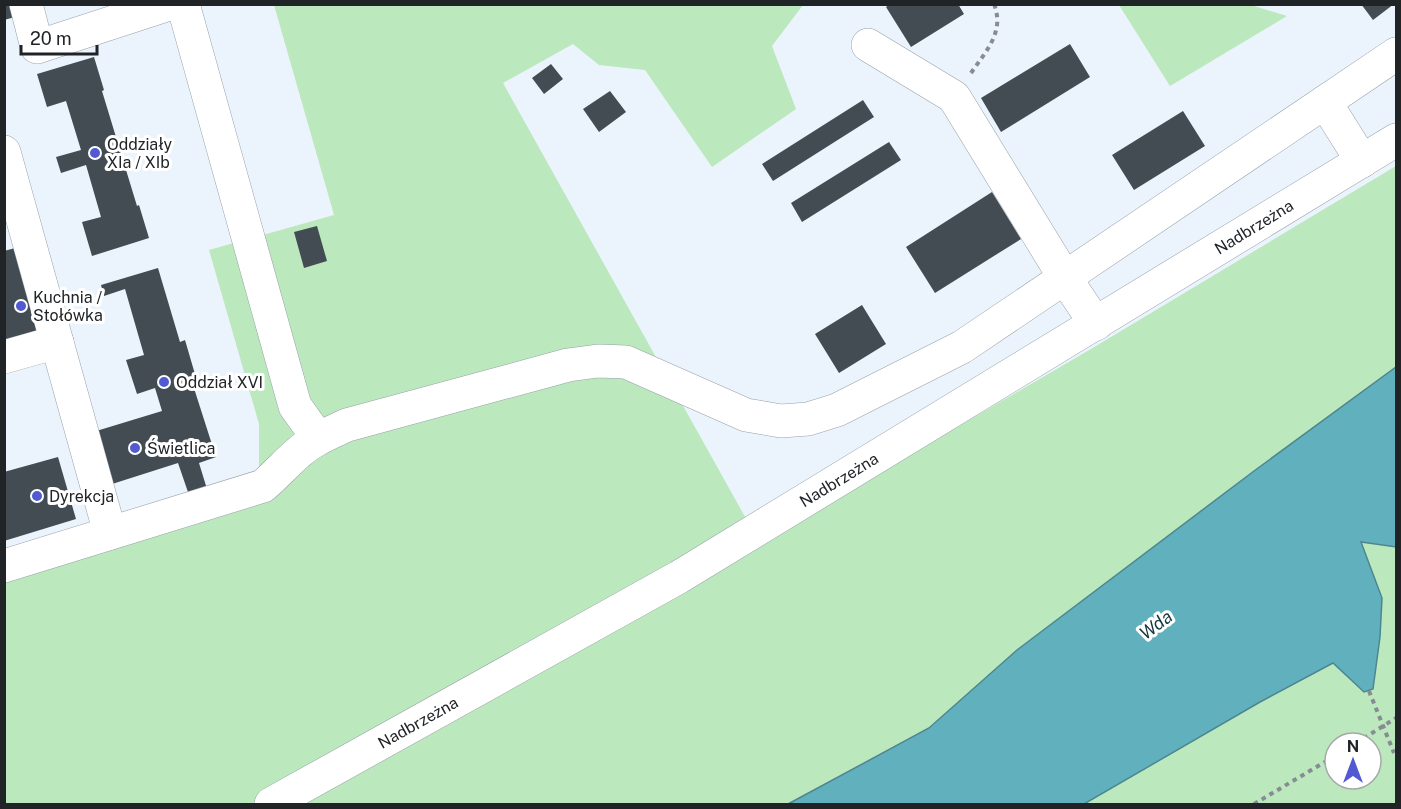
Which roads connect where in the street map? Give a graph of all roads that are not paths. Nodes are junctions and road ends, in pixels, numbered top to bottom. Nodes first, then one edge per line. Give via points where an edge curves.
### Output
1 (26, 4) edge
2 (169, 4) edge
3 (183, 4) edge
4 (868, 45) dead end
5 (1396, 54) edge
6 (1325, 102) junction
7 (1396, 140) edge
8 (4, 152) edge
9 (1362, 161) junction
10 (1065, 278) junction
11 (1096, 324) junction
12 (57, 342) junction
13 (4, 357) edge
14 (318, 438) junction
15 (110, 533) junction
16 (4, 566) edge
17 (271, 804) edge

1 - 2 street via 37,47
3 - 14 street via 295,406
4 - 10 street via 954,97
5 - 6 street
6 - 9 street
6 - 10 street
7 - 9 street, Nadbrzeżna
8 - 12 street
9 - 11 street, Nadbrzeżna
10 - 11 street
10 - 14 street via 962,346 837,410 808,419 781,421 746,415 626,362 598,361 568,365 358,422
11 - 17 street, Nadbrzeżna via 679,577
12 - 13 street
12 - 15 street
14 - 15 street via 264,486
15 - 16 street

